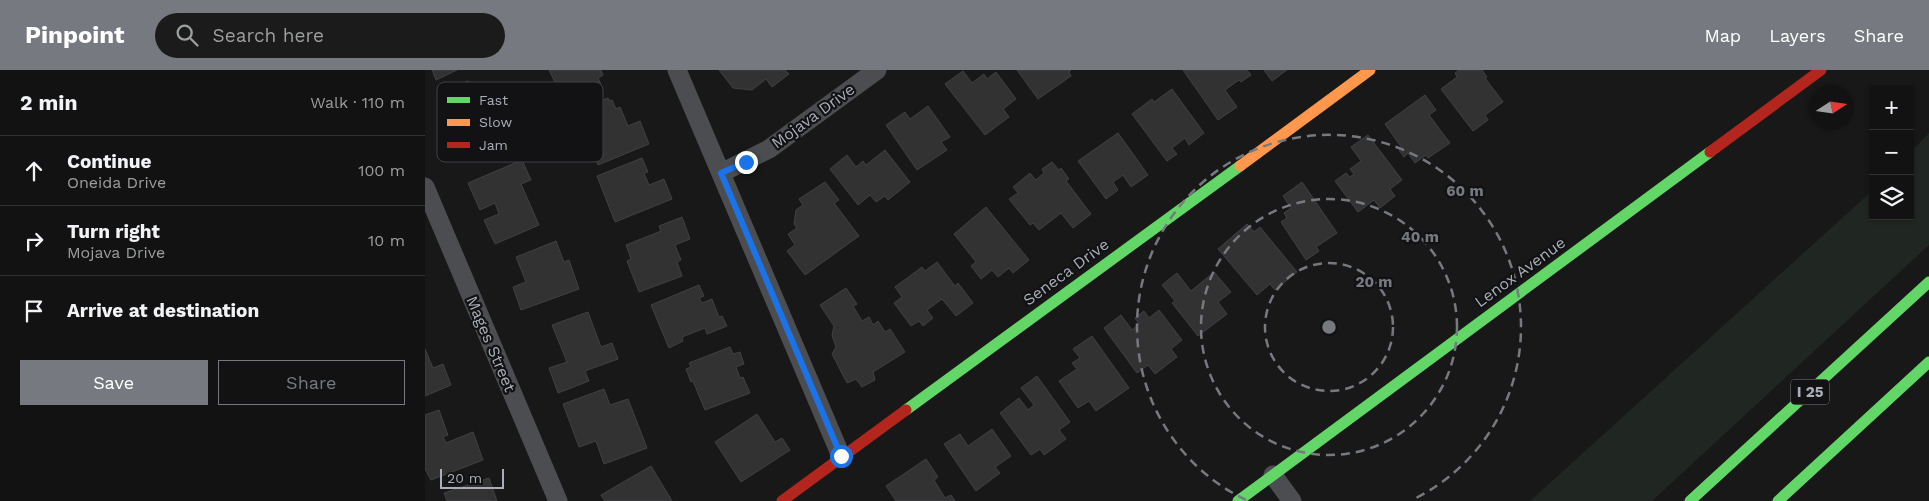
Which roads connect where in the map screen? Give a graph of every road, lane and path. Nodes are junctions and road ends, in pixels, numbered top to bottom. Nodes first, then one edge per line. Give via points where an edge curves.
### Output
1 (677, 70) edge
2 (877, 70) edge
3 (1370, 70) edge
4 (1821, 70) edge
5 (721, 173) junction
6 (425, 187) edge
7 (1929, 282) edge
8 (1929, 362) edge
9 (841, 456) junction
10 (1273, 475) junction
11 (557, 501) edge
12 (781, 501) edge
13 (1238, 501) edge
14 (1292, 501) edge
15 (1690, 501) edge
16 (1778, 501) edge

1 - 5 street
2 - 5 street, Mojava Drive via 769,148
3 - 9 main road, Seneca Drive
4 - 10 main road, Lenox Avenue
5 - 9 street
6 - 11 street, Mages Street
7 - 15 main road, I 25
8 - 16 main road
9 - 12 main road, Seneca Drive
10 - 13 main road, Lenox Avenue
10 - 14 street

